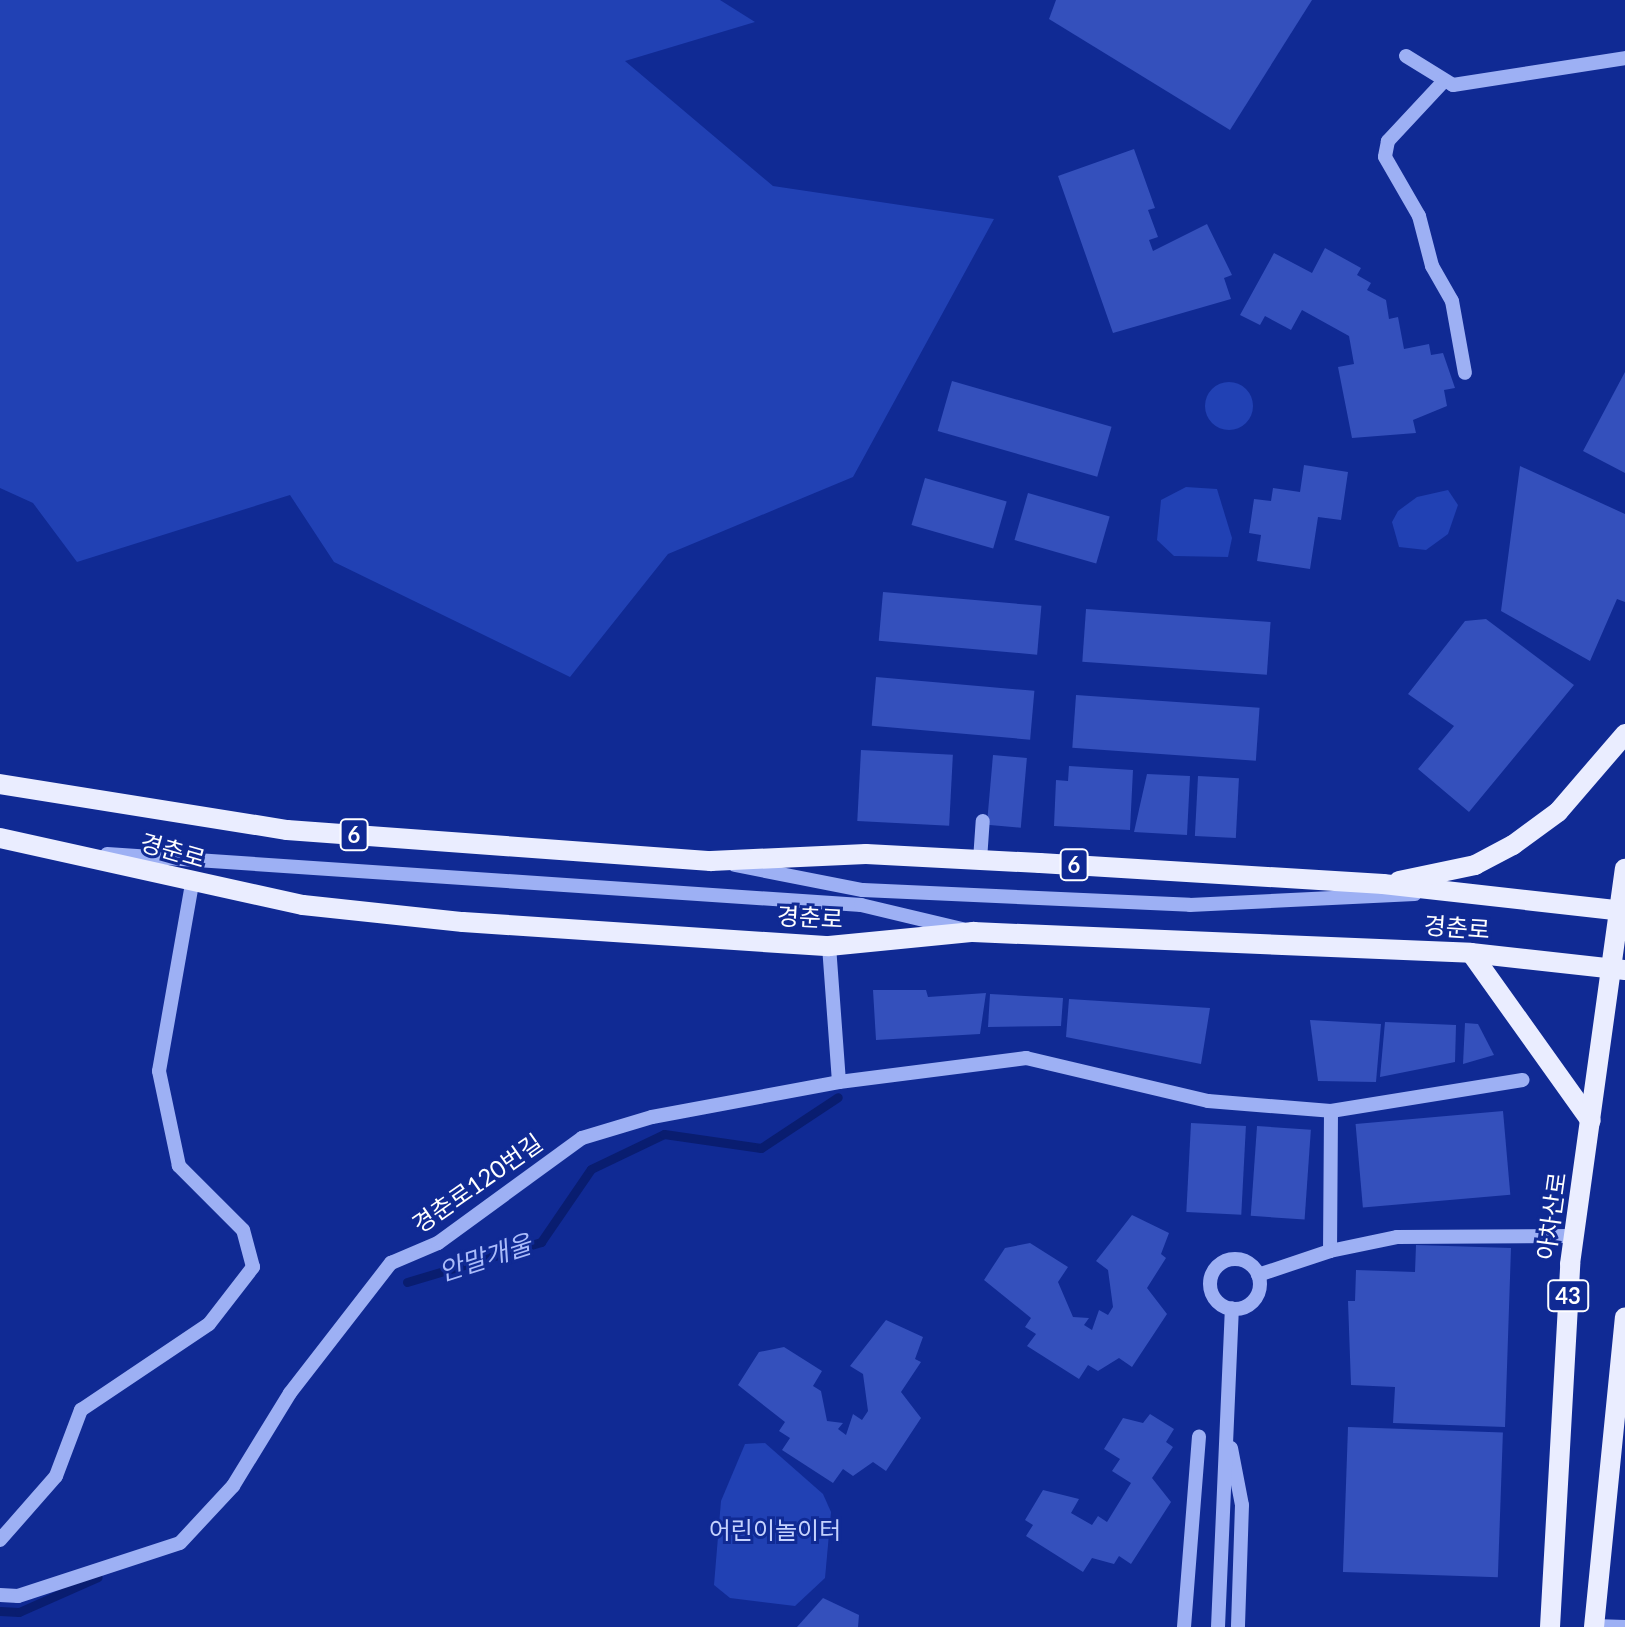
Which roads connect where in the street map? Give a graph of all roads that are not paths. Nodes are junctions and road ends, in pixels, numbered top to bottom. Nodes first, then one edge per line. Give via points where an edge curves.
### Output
1 (1406, 56) dead end
2 (1625, 58) edge
3 (1443, 82) junction
4 (1465, 373) dead end
5 (1625, 734) edge
6 (0, 784) edge
7 (983, 821) dead end
8 (0, 838) edge
9 (95, 853) junction
10 (980, 860) junction
11 (711, 861) junction
12 (1625, 869) edge
13 (192, 884) junction
14 (1383, 884) junction
15 (1436, 892) junction
16 (1622, 910) edge
17 (973, 932) junction
18 (829, 946) junction
19 (1471, 953) junction
20 (1618, 969) edge
21 (1523, 1080) dead end
22 (839, 1082) junction
23 (1331, 1111) junction
24 (1591, 1121) junction
25 (1575, 1236) junction
26 (1330, 1251) junction
27 (1258, 1275) junction
28 (1232, 1308) junction
29 (1625, 1318) edge
30 (1227, 1425) junction
31 (1199, 1437) dead end
32 (0, 1540) edge
33 (0, 1595) edge
34 (1184, 1627) edge
35 (1218, 1627) edge
36 (1238, 1627) edge
37 (1550, 1627) edge
38 (1594, 1627) edge
39 (1625, 1627) edge

1 - 3 street
2 - 3 street via 1462,85
3 - 4 street via 1388,141 1385,157 1419,216 1432,266 1452,301
5 - 14 main road via 1558,812 1513,845 1475,865
6 - 11 main road, 경춘로 / 6 via 287,830
7 - 10 street
8 - 9 main road, 경춘로
9 - 13 main road, 경춘로
9 - 17 street via 861,905
10 - 11 main road, 경춘로 / 6 via 866,854
10 - 14 main road, 경춘로 / 6
11 - 15 street via 863,890 1190,905
12 - 16 main road, 43
13 - 18 main road, 경춘로 via 463,922
13 - 32 street via 159,1071 179,1166 243,1230 253,1267 209,1324 81,1410 56,1476
14 - 15 main road, 경춘로 / 6
15 - 16 main road, 경춘로 / 6
16 - 20 main road, 아차산로 / 43
17 - 18 main road, 경춘로
17 - 19 main road, 경춘로
18 - 22 street
19 - 20 main road, 경춘로
19 - 24 main road
20 - 24 main road, 아차산로 / 43
21 - 23 street, 경춘로120번길
22 - 23 street, 경춘로120번길 via 1026,1058 1208,1101
22 - 33 street, 경춘로120번길 via 679,1111 582,1138 438,1243 391,1263 290,1393 233,1486 180,1543 18,1596
23 - 26 street
24 - 25 main road, 아차산로 / 43
25 - 26 street via 1397,1237
25 - 37 main road, 아차산로 / 43
26 - 27 street
27 - 28 street via 1254,1300
27 - 28 street via 1240,1260 1218,1266 1213,1295
28 - 30 street
29 - 38 main road, 43
30 - 35 street
30 - 36 street via 1242,1505
31 - 34 street
38 - 39 street

